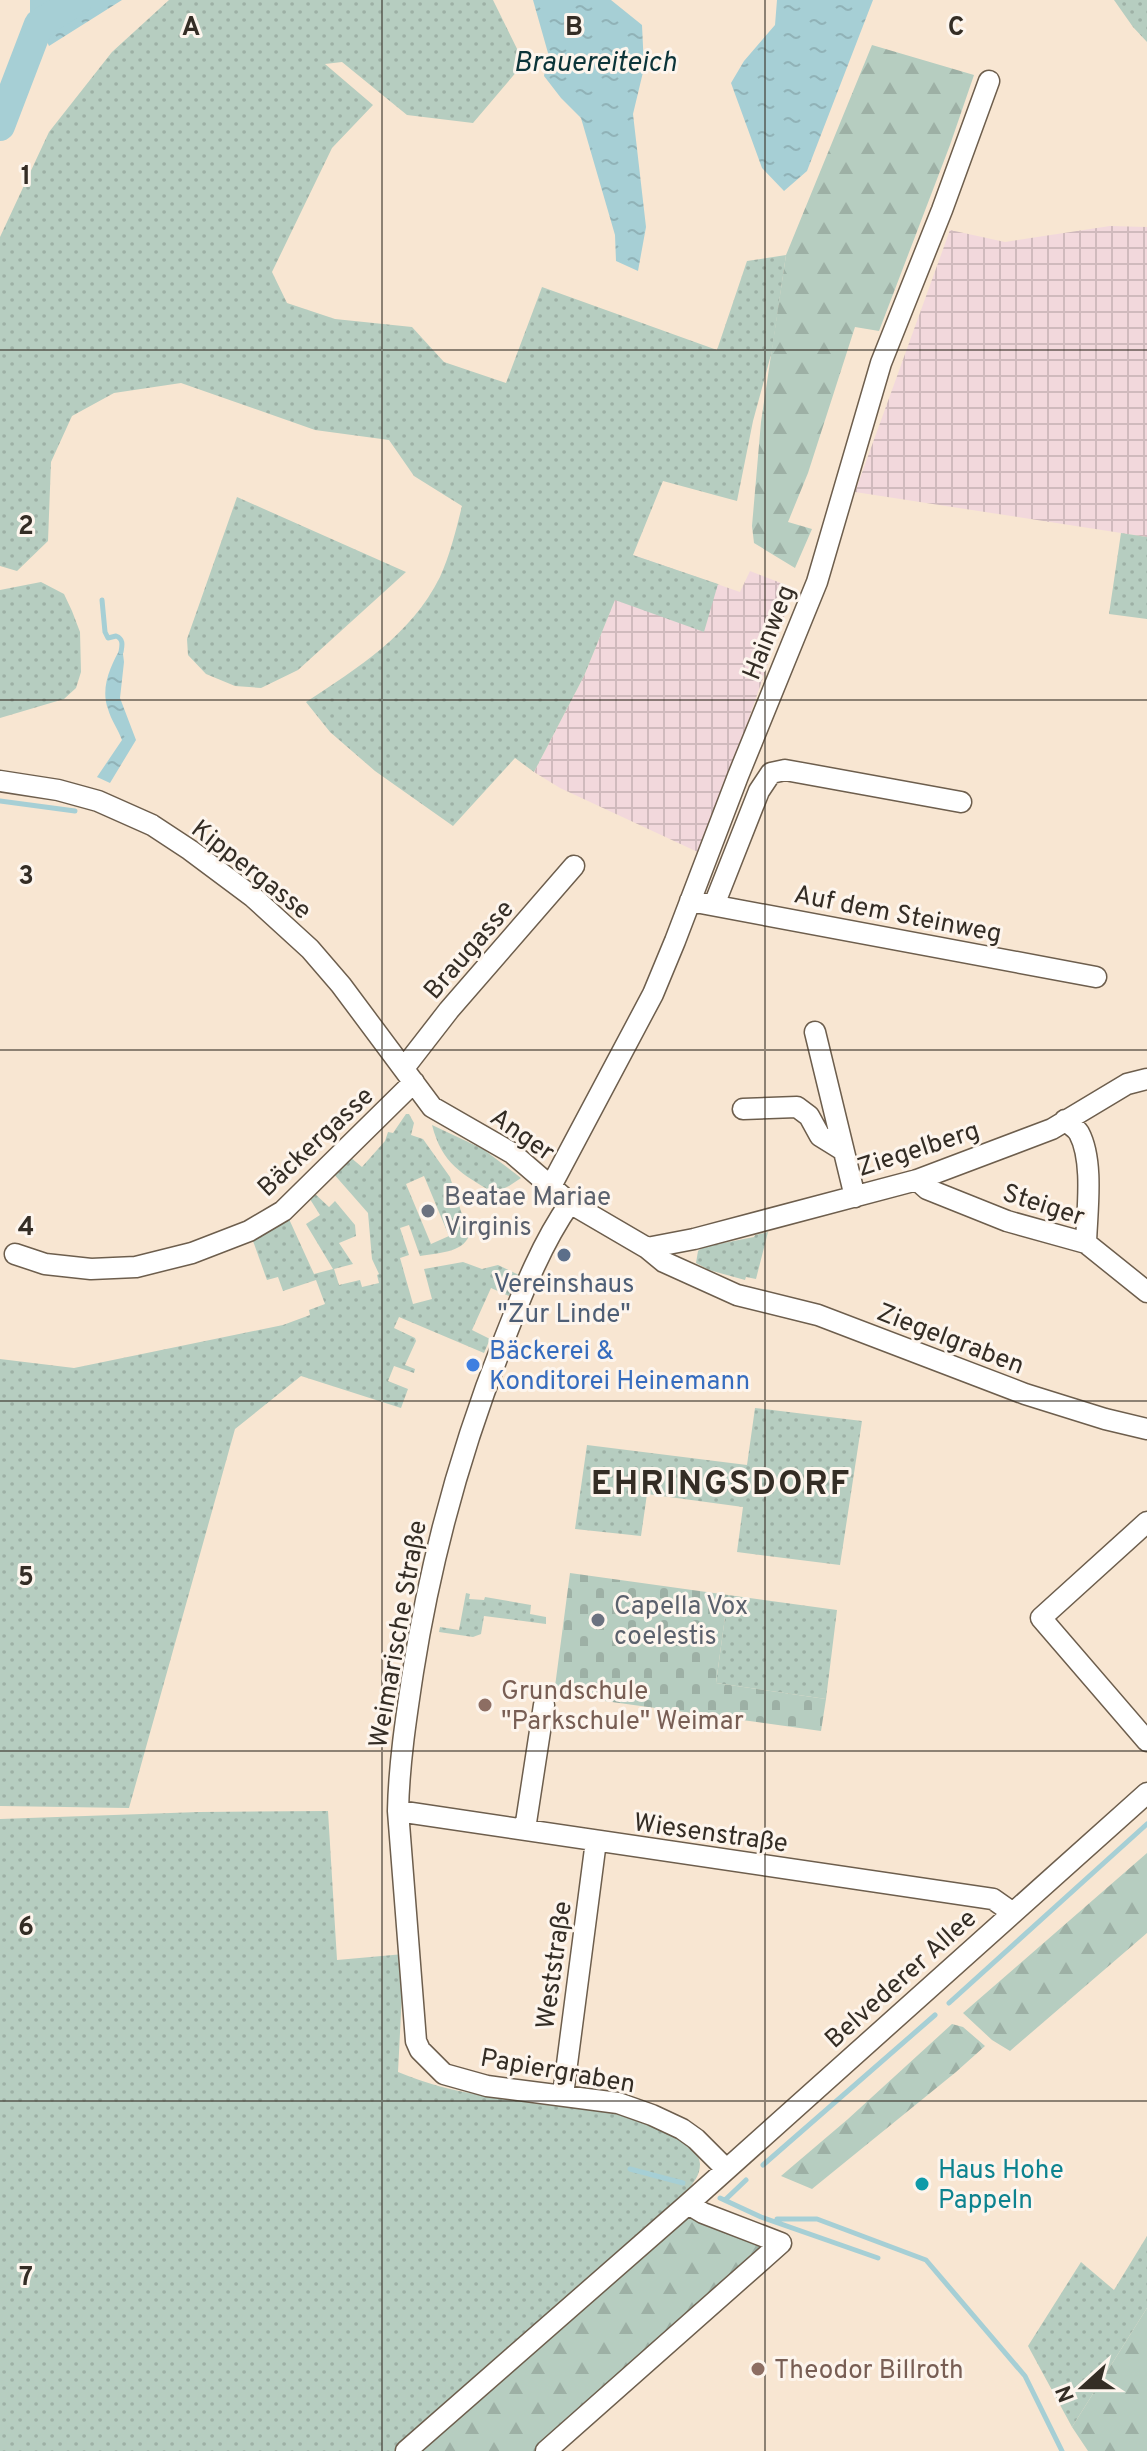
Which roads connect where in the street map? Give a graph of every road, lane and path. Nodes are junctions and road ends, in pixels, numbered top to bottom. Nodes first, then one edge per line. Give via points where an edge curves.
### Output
1 (989, 81) dead end
2 (0, 781) edge
3 (961, 802) dead end
4 (574, 866) dead end
5 (690, 901) junction
6 (714, 905) junction
7 (1096, 977) dead end
8 (815, 1032) dead end
9 (409, 1075) junction
10 (1147, 1079) edge
11 (743, 1109) dead end
12 (1065, 1120) junction
13 (841, 1149) junction
14 (917, 1180) junction
15 (551, 1186) junction
16 (855, 1197) junction
17 (570, 1203) junction
18 (1086, 1243) junction
19 (647, 1248) junction
20 (15, 1254) dead end
21 (1147, 1292) edge
22 (737, 1295) joint
23 (1147, 1429) edge
24 (1147, 1522) edge
25 (544, 1705) dead end
26 (1147, 1741) edge
27 (1147, 1793) edge
28 (398, 1811) junction
29 (525, 1829) junction
30 (596, 1841) junction
31 (1013, 1913) junction
32 (420, 2050) joint
33 (563, 2095) junction
34 (726, 2169) junction
35 (688, 2204) junction
36 (406, 2451) edge
37 (546, 2451) edge

1 - 5 street, Hainweg via 881,363 817,582
2 - 9 street, Kippergasse via 98,801 152,825 190,850 310,949
3 - 6 street via 785,770 771,773
4 - 9 street, Braugasse via 449,1010
5 - 6 street, Auf dem Steinweg
5 - 15 street, Hainweg via 653,994
6 - 7 street, Auf dem Steinweg
8 - 13 street
9 - 15 street, Anger via 432,1107 512,1153
9 - 20 street, Bäckergasse via 283,1211 249,1231 136,1267 91,1269 45,1264
10 - 12 street, Ziegelberg via 1127,1084
11 - 13 street via 797,1107 820,1136
12 - 14 street, Ziegelberg
12 - 18 street via 1078,1131 1085,1152
13 - 16 street
14 - 16 street, Ziegelberg
14 - 18 street, Steiger via 927,1189 1007,1221
15 - 17 street, Anger
16 - 19 street, Ziegelberg
17 - 19 street, Anger
17 - 28 street, Weimarische Straße via 521,1298 477,1408 451,1494 426,1592 400,1763
18 - 21 street, Steiger
19 - 22 street, Anger via 664,1262
22 - 23 street, Ziegelgraben via 818,1315 1025,1394
24 - 26 street via 1041,1618
25 - 29 street
27 - 31 street, Belvederer Allee
28 - 29 street, Wiesenstraße
28 - 32 street, Weimarische Straße
29 - 30 street, Wiesenstraße
30 - 31 street, Wiesenstraße via 993,1899
30 - 33 street, Weststraße
31 - 34 street, Belvederer Allee
32 - 33 street, Papiergraben via 444,2074 487,2086
33 - 34 street, Papiergraben via 618,2103 652,2115 696,2139
34 - 35 street, Belvederer Allee
35 - 36 street, Belvederer Allee
35 - 37 street via 781,2243

